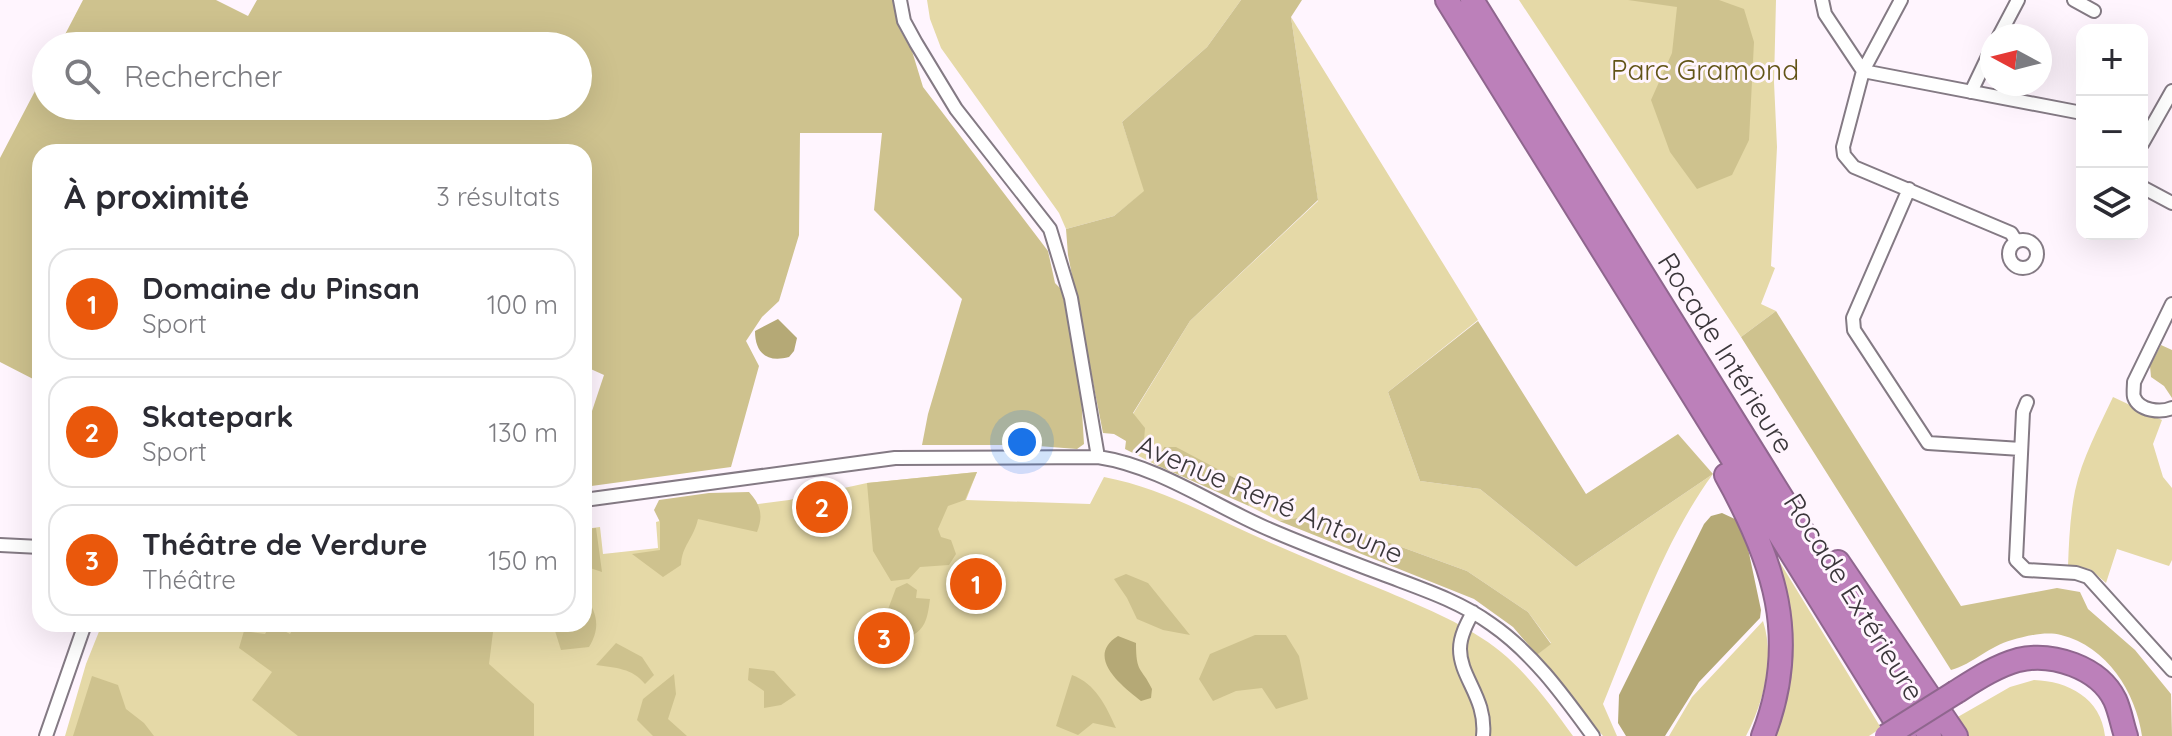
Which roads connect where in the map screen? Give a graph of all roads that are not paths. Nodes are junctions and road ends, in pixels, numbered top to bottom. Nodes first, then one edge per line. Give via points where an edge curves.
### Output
1 (900, 0) edge
2 (1447, 0) edge
3 (1472, 0) edge
4 (1822, 0) edge
5 (1901, 0) edge
6 (2018, 0) edge
7 (2074, 0) edge
8 (2094, 11) dead end
9 (2005, 24) edge
10 (1863, 71) junction
11 (1980, 73) edge
12 (2172, 91) edge
13 (1971, 92) junction
14 (2076, 112) edge
15 (2148, 122) edge
16 (1909, 189) junction
17 (2148, 190) edge
18 (2172, 203) edge
19 (2016, 241) dead end
20 (2172, 304) edge
21 (1666, 350) junction
22 (2027, 402) dead end
23 (2172, 408) edge
24 (2021, 449) junction
25 (1098, 457) junction
26 (592, 499) edge
27 (1784, 502) junction
28 (0, 545) edge
29 (32, 547) edge
30 (1473, 612) junction
31 (82, 632) edge
32 (2171, 668) edge
33 (1960, 696) junction
34 (46, 736) edge
35 (1483, 736) edge
36 (1593, 736) edge
37 (1763, 736) edge
38 (1886, 736) edge
39 (1906, 736) edge
40 (1930, 736) edge
41 (1956, 736) edge
42 (2115, 736) edge
43 (2126, 736) edge

1 - 25 street via 904,21 956,109 1050,229 1071,298
2 - 21 highway, Rocade Extérieure
3 - 27 highway, Rocade Intérieure
4 - 10 street via 1825,14
5 - 10 street
6 - 9 street
7 - 8 street
10 - 13 street
10 - 16 street via 1844,155 1854,167
11 - 13 street
12 - 15 street
13 - 14 street
16 - 19 street via 2011,233
16 - 24 street via 1853,318 1854,330 1928,443
17 - 18 street
20 - 23 street via 2134,382 2134,396 2156,412
21 - 37 highway via 1670,380 1755,527 1770,570 1781,638 1772,714
21 - 39 highway, Rocade Extérieure
22 - 24 street
24 - 32 street via 2016,560 2020,566 2088,577
25 - 26 street, Avenue René Antoune via 895,458
25 - 30 street, Avenue René Antoune via 1154,474 1277,533
27 - 40 highway, Rocade Intérieure
27 - 41 highway via 1817,532
28 - 29 street
30 - 35 street via 1460,655 1480,701
30 - 36 street, Avenue René Antoune via 1543,671
31 - 34 street
33 - 38 highway, bridge
33 - 39 highway
33 - 42 highway via 2013,676 2052,672 2079,681 2104,705
33 - 43 highway via 1982,675 2019,660 2053,659 2088,670 2114,697

